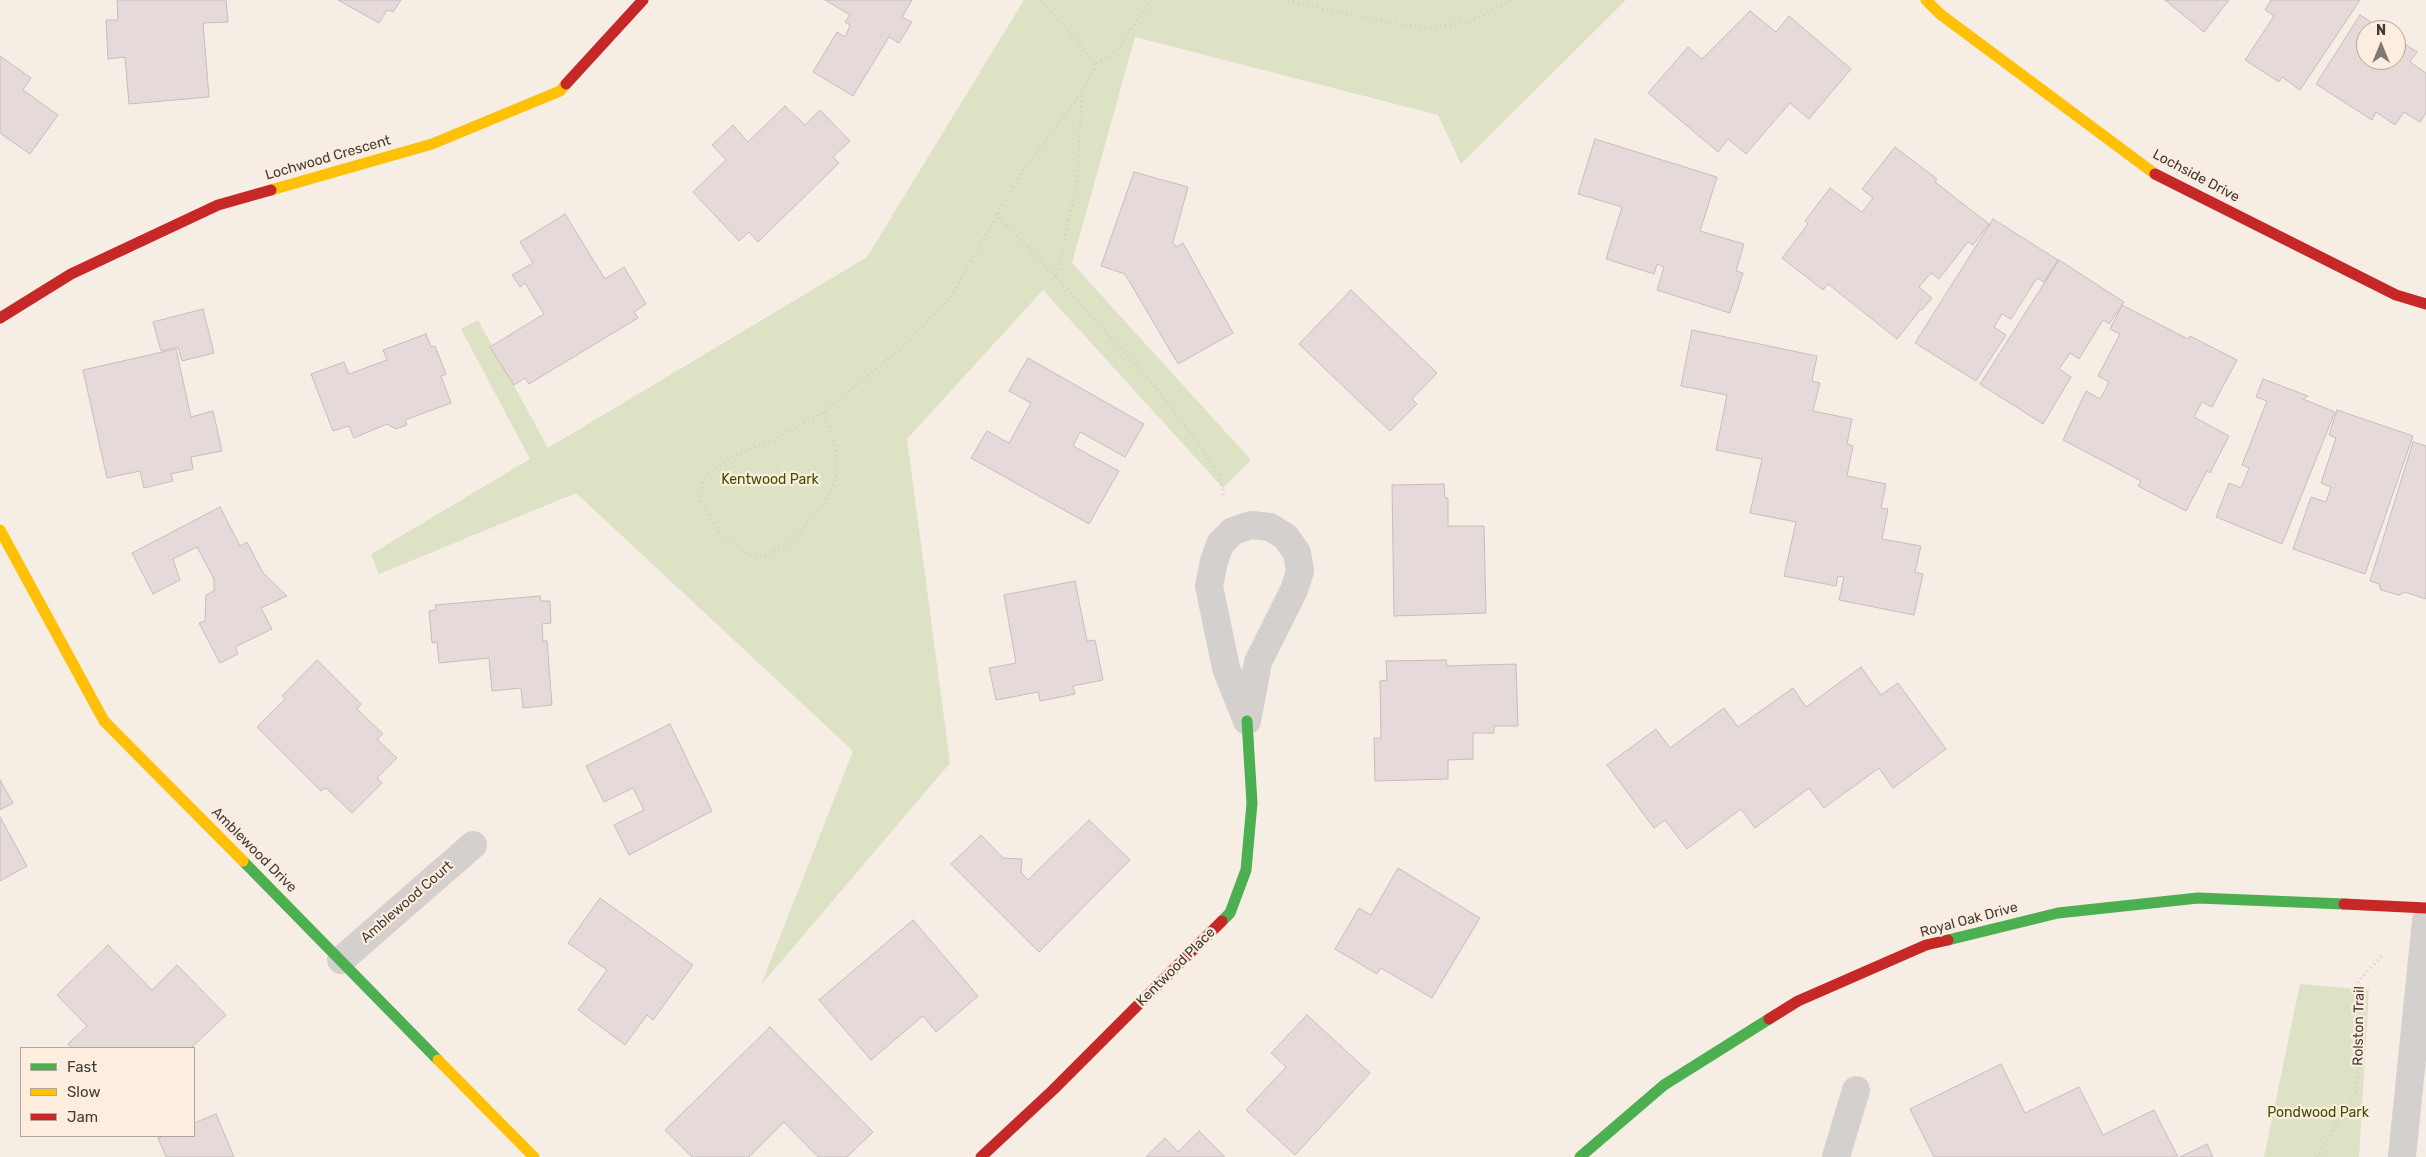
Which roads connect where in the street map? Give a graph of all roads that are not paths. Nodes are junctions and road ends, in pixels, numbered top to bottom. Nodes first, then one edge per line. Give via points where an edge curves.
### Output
1 (643, 0) edge
2 (1926, 0) edge
3 (2426, 304) edge
4 (0, 318) edge
5 (0, 530) edge
6 (1247, 721) junction
7 (473, 845) dead end
8 (2426, 908) edge
9 (2426, 920) edge
10 (341, 960) junction
11 (1856, 1090) dead end
12 (534, 1157) edge
13 (981, 1157) edge
14 (1580, 1157) edge
15 (1836, 1157) edge
16 (2402, 1157) edge

1 - 4 street, Lochwood Crescent via 560,91 432,144 218,205 71,274
2 - 3 street, Lochside Drive via 1940,14 2155,174 2396,295
5 - 10 street, Amblewood Drive via 104,721
6 - 6 street, Kentwood Place via 1226,668 1208,586 1220,544 1233,531 1251,525 1270,527 1286,537 1297,553 1300,571 1294,590 1258,662
6 - 13 street, Kentwood Place via 1252,803 1246,870 1230,913 1053,1090
7 - 10 street, Amblewood Court
8 - 14 street, Royal Oak Drive via 2198,898 2058,913 1926,945 1798,1001 1664,1085
9 - 16 street
10 - 12 street, Amblewood Drive
11 - 15 street

